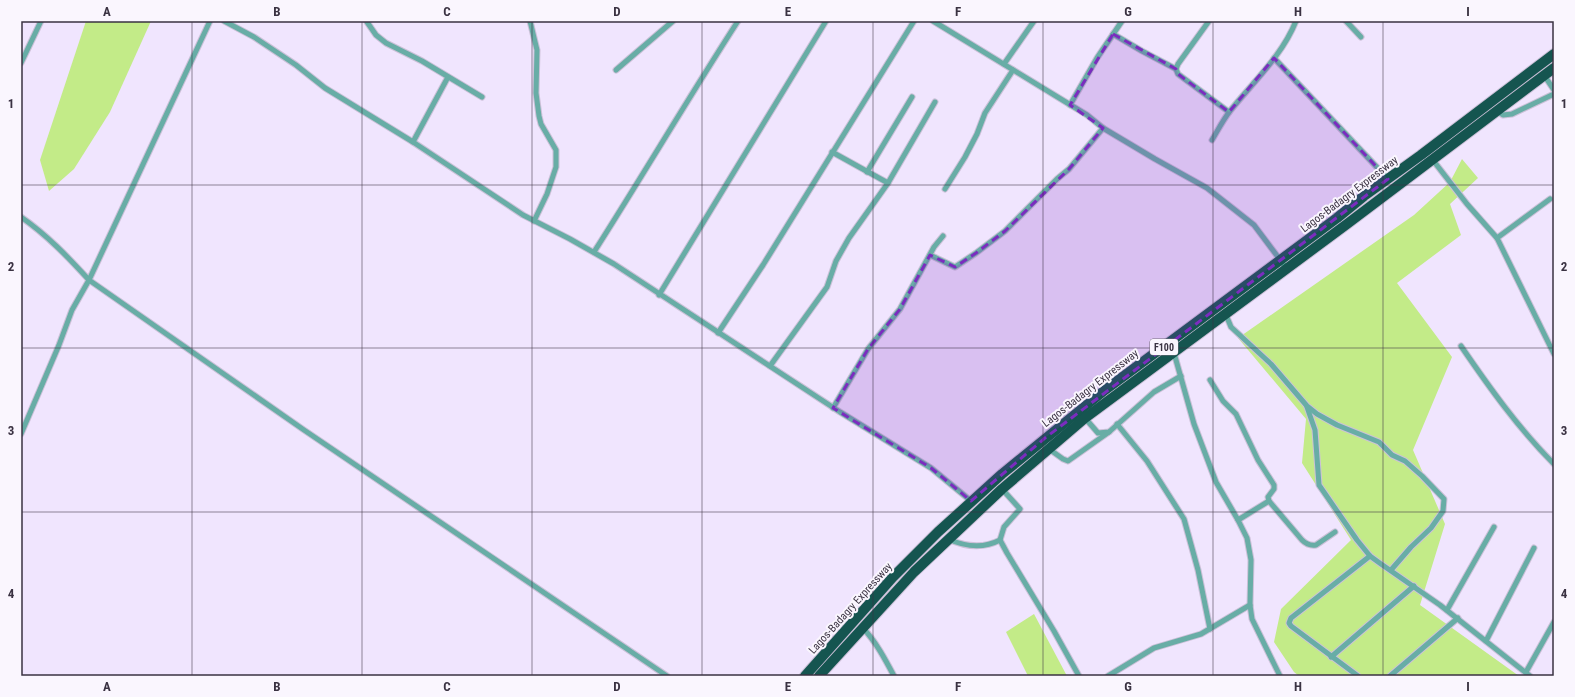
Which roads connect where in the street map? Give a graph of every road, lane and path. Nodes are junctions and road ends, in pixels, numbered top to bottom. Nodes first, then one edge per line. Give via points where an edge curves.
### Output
1 (41, 21) edge
2 (210, 21) edge
3 (224, 21) edge
4 (530, 21) edge
5 (673, 21) edge
6 (738, 21) edge
7 (826, 21) edge
8 (914, 21) edge
9 (933, 21) edge
10 (1034, 21) edge
11 (1122, 21) edge
12 (1209, 21) edge
13 (1296, 21) edge
14 (1346, 21) edge
15 (367, 22) dead end
16 (1113, 34) junction
17 (1361, 37) dead end
18 (1554, 54) edge
19 (1274, 58) junction
20 (21, 63) edge
21 (1004, 64) junction
22 (1554, 68) edge
23 (1176, 69) junction
24 (616, 70) dead end
25 (1013, 70) junction
26 (1544, 75) junction
27 (448, 77) junction
28 (1554, 90) edge
29 (1554, 94) edge
30 (482, 97) dead end
31 (912, 97) dead end
32 (935, 102) dead end
33 (1070, 105) junction
34 (1496, 111) junction
35 (1229, 112) junction
36 (1103, 128) junction
37 (1212, 140) dead end
38 (413, 142) junction
39 (832, 152) junction
40 (1432, 159) junction
41 (867, 172) junction
42 (1388, 179) junction
43 (888, 183) junction
44 (945, 189) dead end
45 (1550, 199) dead end
46 (21, 217) edge
47 (534, 221) junction
48 (943, 236) dead end
49 (1497, 238) junction
50 (594, 252) junction
51 (930, 255) junction
52 (1281, 260) junction
53 (1287, 269) junction
54 (89, 280) junction
55 (659, 295) junction
56 (1226, 315) junction
57 (718, 333) junction
58 (1461, 346) dead end
59 (1174, 353) junction
60 (1554, 354) edge
61 (770, 366) junction
62 (1181, 376) junction
63 (1210, 380) dead end
64 (1307, 406) junction
65 (833, 408) junction
66 (1086, 418) junction
67 (1117, 424) junction
68 (1109, 432) junction
69 (21, 434) edge
70 (1049, 449) junction
71 (1554, 464) edge
72 (1002, 489) junction
73 (971, 501) junction
74 (1269, 501) junction
75 (1238, 520) junction
76 (1494, 527) dead end
77 (1335, 532) dead end
78 (948, 539) junction
79 (1000, 540) junction
80 (1534, 548) dead end
81 (1370, 556) junction
82 (1391, 570) junction
83 (1414, 586) junction
84 (1250, 605) junction
85 (1446, 610) junction
86 (1458, 618) junction
87 (1554, 622) edge
88 (862, 627) junction
89 (1210, 630) junction
90 (1486, 641) junction
91 (1331, 657) junction
92 (1528, 674) edge
93 (667, 676) edge
94 (805, 676) edge
95 (819, 676) edge
96 (894, 676) edge
97 (1079, 676) edge
98 (1108, 676) edge
99 (1280, 676) edge
100 (1358, 676) edge
101 (1390, 676) edge

1 - 20 street
2 - 54 street
3 - 38 street via 254,37 325,88
4 - 47 street via 537,50 536,94 539,116 556,150 556,167
5 - 24 street
6 - 50 street
7 - 55 street
8 - 39 street
9 - 21 street
10 - 21 street
11 - 16 street
12 - 23 street
13 - 19 street via 1289,37
14 - 17 street
15 - 27 street via 376,35 386,43
16 - 23 street
16 - 33 street
18 - 42 highway, Lagos-Badagry Expressway / F100
19 - 35 street
19 - 42 street
21 - 25 street
22 - 26 highway, Lagos-Badagry Expressway / F100
23 - 35 street via 1178,74
25 - 33 street
25 - 44 street via 985,113 977,134
26 - 28 street
26 - 34 highway, Lagos-Badagry Expressway / F100
27 - 30 street
27 - 38 street
29 - 34 street via 1512,114 1503,115
31 - 41 street
32 - 43 street
33 - 36 street
34 - 40 highway, Lagos-Badagry Expressway / F100
35 - 37 street
36 - 51 street via 1069,169 1005,231 976,253 954,267
36 - 52 street via 1207,188 1254,225
38 - 47 street
39 - 41 street
39 - 57 street
40 - 49 street
40 - 53 highway, Lagos-Badagry Expressway / F100
41 - 43 street
42 - 52 highway, Lagos-Badagry Expressway / F100
43 - 61 street via 841,252 827,287
45 - 49 street
46 - 54 street via 69,257
47 - 50 street
48 - 51 street
49 - 60 street
50 - 55 street
51 - 65 street via 900,309 868,350
52 - 53 street
52 - 73 highway, Lagos-Badagry Expressway / F100 via 1105,390
53 - 56 highway, Lagos-Badagry Expressway / F100
54 - 69 street via 72,310
54 - 93 street via 304,430
55 - 57 street
56 - 59 highway, Lagos-Badagry Expressway / F100
56 - 64 street via 1231,326 1266,359
57 - 61 street
58 - 71 street via 1491,389
59 - 62 street
59 - 66 highway, Lagos-Badagry Expressway / F100
61 - 65 street
62 - 67 street via 1154,392
62 - 75 street via 1194,424 1216,482
63 - 74 street via 1236,414 1258,460 1274,485 1268,497
64 - 81 street via 1315,430 1319,485
64 - 82 street via 1337,425 1379,442 1392,455 1405,461 1444,499 1443,511 1431,528
65 - 73 street via 931,468
66 - 68 street via 1098,433
66 - 70 highway, Lagos-Badagry Expressway / F100
67 - 68 street
67 - 89 street via 1147,461 1184,519
68 - 70 street via 1068,461
70 - 72 highway, Lagos-Badagry Expressway / F100
72 - 78 highway, Lagos-Badagry Expressway / F100
72 - 79 street via 1020,509 1004,527
73 - 94 highway, Lagos-Badagry Expressway / F100 via 893,577
74 - 75 street
74 - 77 street via 1306,543 1316,545
75 - 84 street via 1247,538 1251,560
76 - 85 street
78 - 79 street via 959,544 976,546 990,545
78 - 88 highway, Lagos-Badagry Expressway / F100
79 - 97 street
80 - 90 street
81 - 82 street
81 - 91 street via 1290,620 1291,626
82 - 83 street
83 - 85 street
83 - 91 street
84 - 89 street
84 - 99 street via 1252,619
85 - 86 street
86 - 90 street
86 - 101 street
87 - 92 street
88 - 95 highway, Lagos-Badagry Expressway / F100
88 - 96 street via 875,643
89 - 98 street via 1154,648
90 - 92 street
91 - 100 street

